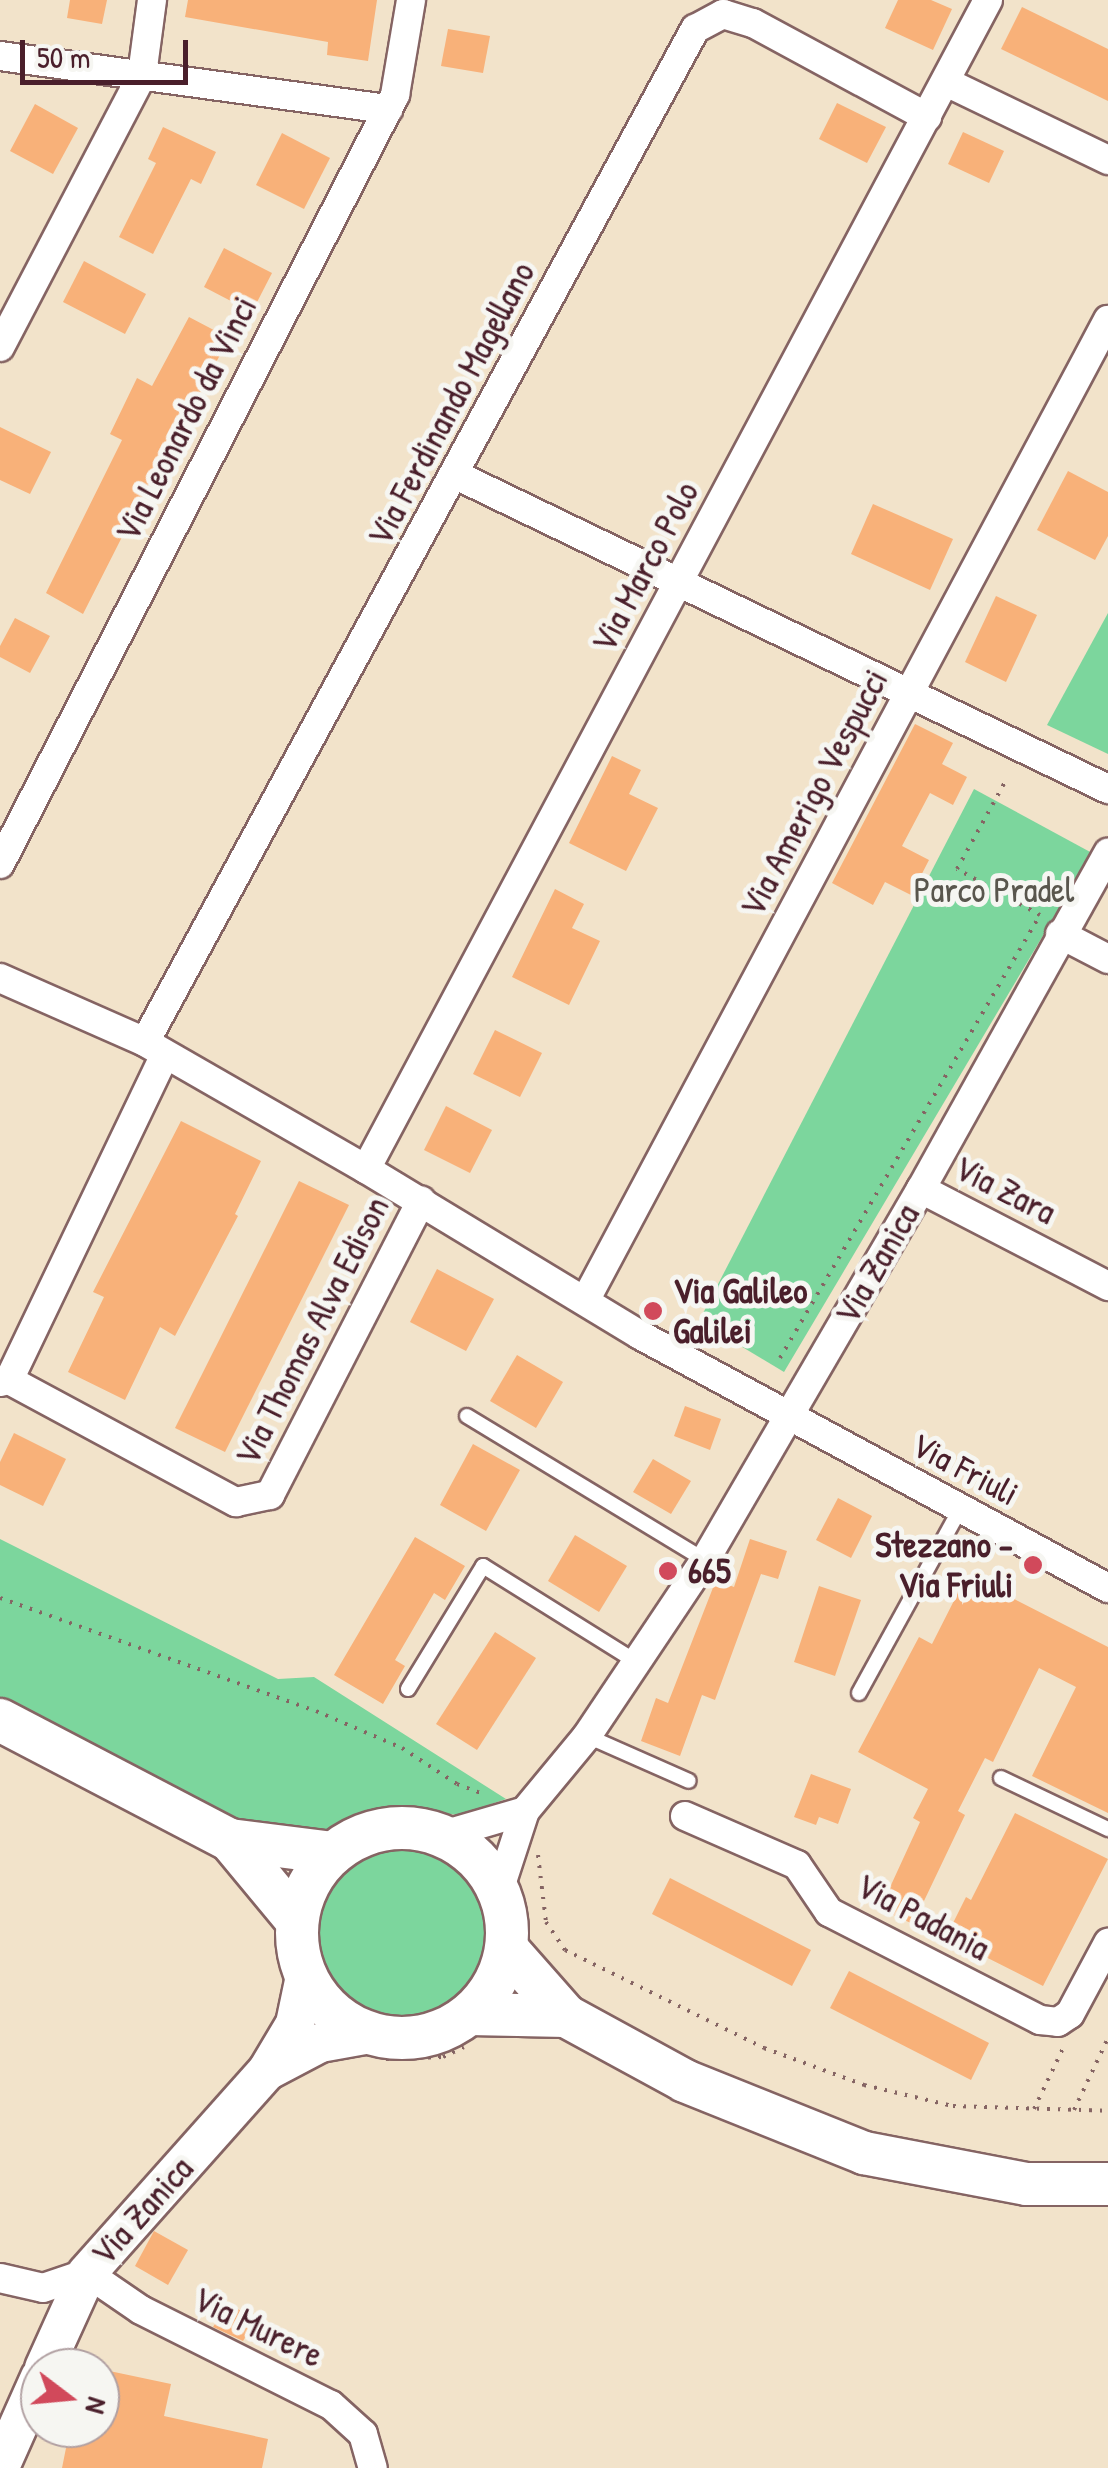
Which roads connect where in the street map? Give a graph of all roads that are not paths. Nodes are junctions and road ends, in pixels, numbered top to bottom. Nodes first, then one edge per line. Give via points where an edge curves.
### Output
1 (152, 0) edge
2 (411, 0) edge
3 (988, 0) edge
4 (0, 56) edge
5 (142, 75) junction
6 (946, 82) junction
7 (388, 109) junction
8 (927, 118) junction
9 (1108, 160) edge
10 (1108, 320) edge
11 (0, 347) edge
12 (456, 474) junction
13 (679, 582) junction
14 (910, 694) junction
15 (1108, 789) edge
16 (1108, 853) edge
17 (0, 864) edge
18 (1060, 934) junction
19 (1108, 959) edge
20 (0, 978) edge
21 (155, 1048) junction
22 (366, 1168) junction
23 (921, 1189) junction
24 (421, 1201) junction
25 (1108, 1286) edge
26 (585, 1301) junction
27 (5, 1381) edge
28 (468, 1416) dead end
29 (785, 1417) junction
30 (960, 1509) junction
31 (706, 1560) junction
32 (1108, 1588) edge
33 (638, 1663) junction
34 (408, 1689) dead end
35 (859, 1693) dead end
36 (0, 1720) edge
37 (588, 1736) junction
38 (1001, 1778) dead end
39 (689, 1780) dead end
40 (525, 1811) junction
41 (686, 1816) dead end
42 (1108, 1829) edge
43 (443, 1835) junction
44 (230, 1840) junction
45 (333, 1852) junction
46 (499, 1891) junction
47 (296, 1921) junction
48 (1108, 1943) edge
49 (506, 1949) junction
50 (305, 1976) junction
51 (566, 2016) junction
52 (472, 2028) junction
53 (373, 2047) junction
54 (267, 2071) junction
55 (1108, 2184) edge
56 (87, 2273) junction
57 (0, 2278) edge
58 (53, 2348) edge
59 (20, 2422) edge
60 (0, 2467) edge
61 (374, 2468) edge

1 - 5 street
2 - 7 street, Via Leonardo da Vinci
3 - 6 street, Via Marco Polo
4 - 5 street
5 - 7 street
5 - 11 street
6 - 8 street, Via Marco Polo
6 - 9 street
7 - 17 street, Via Leonardo da Vinci
8 - 12 street, Via Ferdinando Magellano via 753,23 723,14 695,30
8 - 13 street, Via Marco Polo
10 - 14 street, Via Amerigo Vespucci
12 - 13 street
12 - 21 street, Via Ferdinando Magellano
13 - 14 street
13 - 22 street, Via Marco Polo
14 - 15 street
14 - 26 street, Via Amerigo Vespucci
16 - 18 street, Via Zanica
18 - 19 street
18 - 23 street, Via Zanica
20 - 21 street
21 - 22 street
21 - 27 street, Via Ferdinando Magellano
22 - 24 street
23 - 25 street, Via Zara
23 - 29 street, Via Zanica
24 - 26 street
24 - 27 street, Via Thomas Alva Edison via 270,1494 236,1502
26 - 29 street
28 - 31 lane
29 - 30 street, Via Friuli
29 - 31 street, Via Zanica
30 - 32 street, Via Friuli
30 - 35 lane
31 - 33 street, Via Zanica
33 - 34 lane via 483,1566
33 - 37 street, Via Zanica
36 - 44 main road
37 - 39 lane
37 - 40 street, Via Zanica
38 - 42 lane
40 - 43 street
40 - 46 street, Via Zanica
41 - 48 street, Via Padania via 797,1865 829,1912 1040,2020 1058,2022 1070,2014
43 - 45 main road via 386,1828
43 - 46 main road via 476,1858
44 - 45 main road
44 - 47 main road
45 - 47 main road via 308,1884
46 - 49 main road
47 - 50 main road
49 - 51 main road
49 - 52 main road
50 - 53 main road via 331,2012
50 - 54 street, Via Zanica via 296,2024
51 - 52 main road
51 - 55 main road via 685,2081 864,2153 1027,2184
52 - 53 main road
53 - 54 street, Via Zanica via 320,2043
54 - 56 street, Via Zanica
56 - 57 street via 43,2288
56 - 58 street, Via Zanica
56 - 61 street, Via Murere via 141,2310 330,2404 363,2434
59 - 60 street

